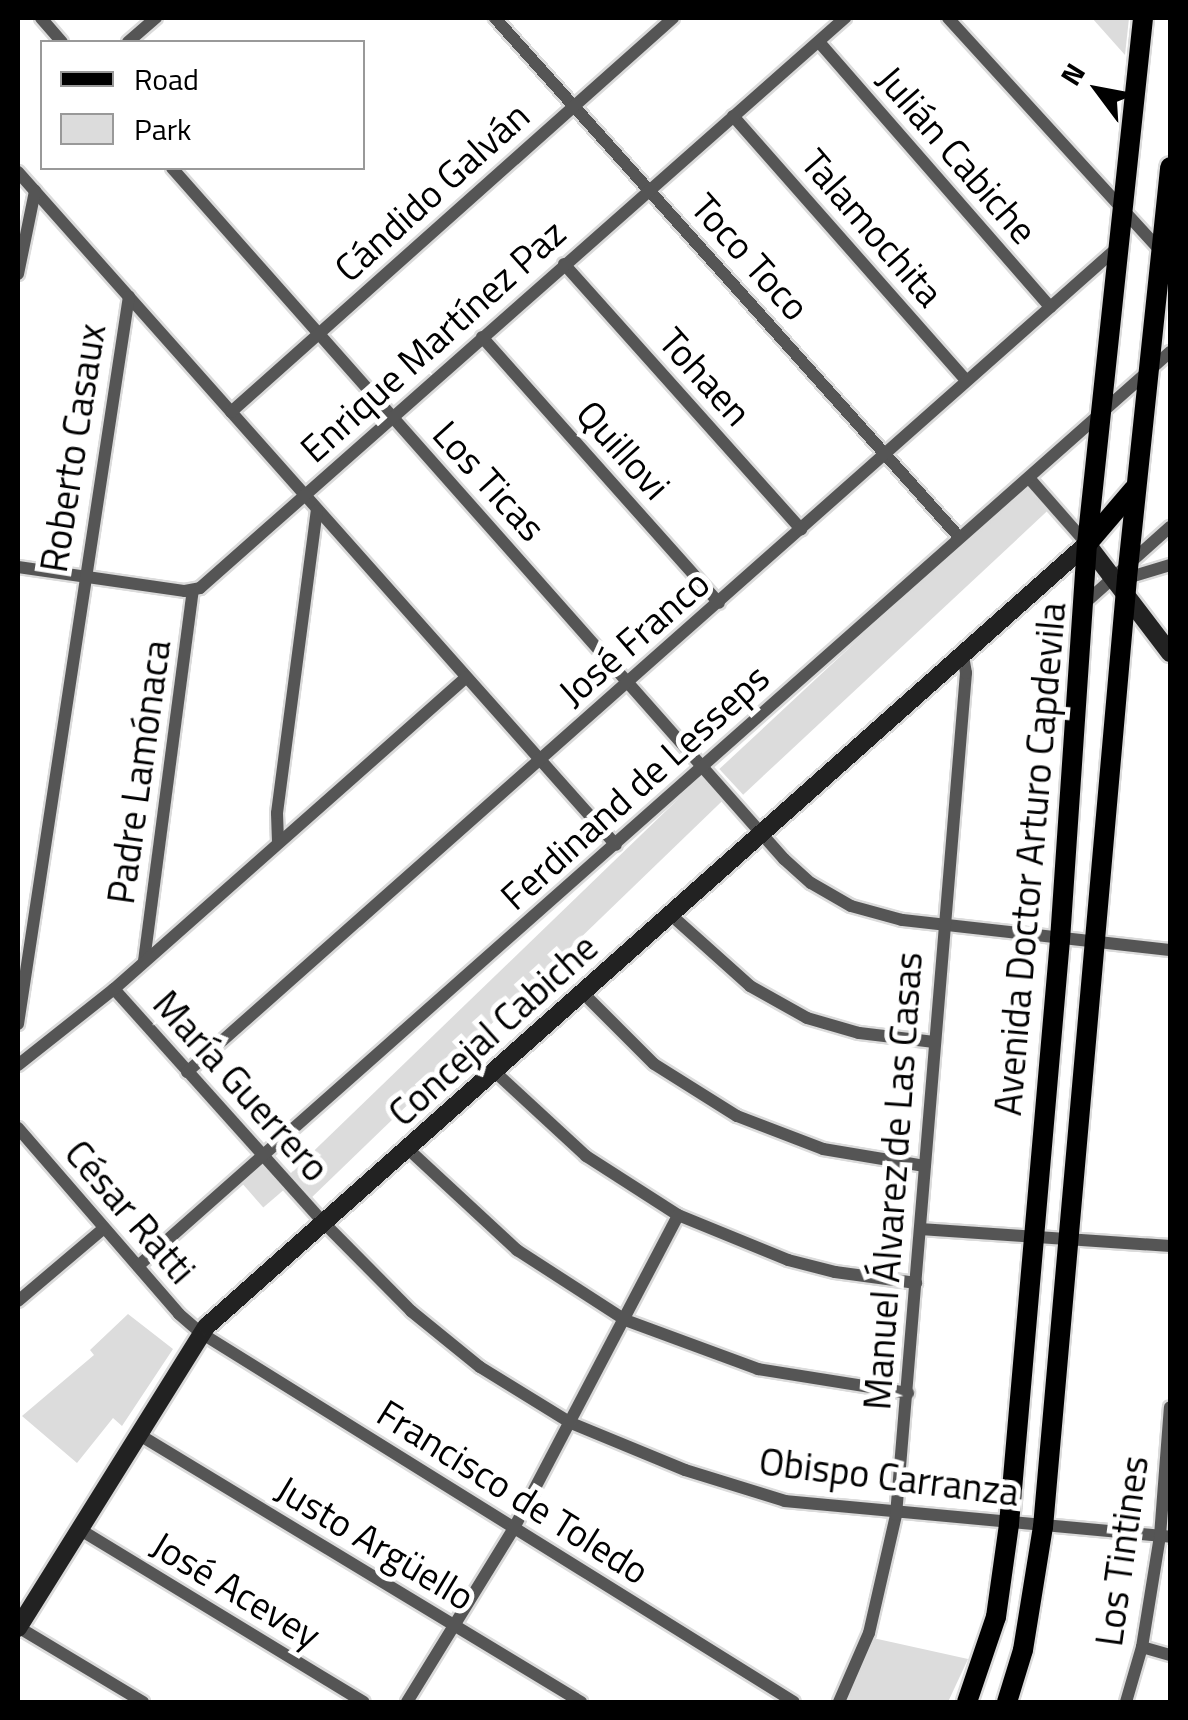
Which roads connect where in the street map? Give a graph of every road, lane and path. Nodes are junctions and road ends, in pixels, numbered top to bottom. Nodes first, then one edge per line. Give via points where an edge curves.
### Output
1 (41, 18) edge
2 (156, 18) edge
3 (672, 18) edge
4 (845, 18) edge
5 (948, 18) edge
6 (1144, 18) edge
7 (502, 20) edge
8 (60, 40) edge
9 (130, 40) edge
10 (818, 42) junction
11 (574, 106) junction
12 (734, 116) junction
13 (1170, 167) edge
14 (174, 170) edge
15 (18, 172) edge
16 (648, 189) junction
17 (34, 190) junction
18 (1122, 212) junction
19 (1119, 246) junction
20 (1162, 253) junction
21 (564, 264) junction
22 (18, 274) edge
23 (130, 296) junction
24 (1050, 306) junction
25 (319, 333) junction
26 (482, 337) junction
27 (1170, 352) edge
28 (1150, 370) junction
29 (966, 380) junction
30 (1104, 411) junction
31 (231, 412) junction
32 (392, 417) junction
33 (884, 454) junction
34 (1029, 478) junction
35 (1138, 482) junction
36 (304, 496) junction
37 (317, 511) junction
38 (1170, 527) edge
39 (801, 529) junction
40 (958, 538) junction
41 (1088, 544) junction
42 (1170, 565) edge
43 (18, 567) edge
44 (84, 576) junction
45 (1124, 578) junction
46 (193, 591) junction
47 (1086, 602) junction
48 (719, 603) junction
49 (1170, 652) edge
50 (963, 656) junction
51 (466, 678) junction
52 (628, 682) junction
53 (540, 760) junction
54 (704, 766) junction
55 (762, 834) junction
56 (278, 842) junction
57 (616, 845) junction
58 (671, 915) junction
59 (942, 926) junction
60 (1060, 940) junction
61 (1094, 943) junction
62 (1170, 950) edge
63 (144, 961) junction
64 (114, 989) junction
65 (583, 994) junction
66 (18, 1024) edge
67 (934, 1042) junction
68 (18, 1066) edge
69 (187, 1072) junction
70 (494, 1072) junction
71 (18, 1128) edge
72 (408, 1149) junction
73 (262, 1157) junction
74 (925, 1166) junction
75 (678, 1215) junction
76 (324, 1224) junction
77 (104, 1228) junction
78 (920, 1229) junction
79 (1034, 1237) junction
80 (1068, 1238) junction
81 (1170, 1246) edge
82 (138, 1266) junction
83 (916, 1283) junction
84 (18, 1302) edge
85 (625, 1320) junction
86 (201, 1333) junction
87 (908, 1393) junction
88 (1170, 1407) edge
89 (1170, 1421) edge
90 (571, 1422) junction
91 (138, 1434) junction
92 (896, 1514) junction
93 (1009, 1524) junction
94 (1044, 1527) junction
95 (514, 1528) junction
96 (79, 1529) junction
97 (1165, 1537) edge
98 (454, 1626) junction
99 (18, 1627) edge
100 (1142, 1648) junction
101 (1170, 1655) edge
102 (143, 1702) edge
103 (363, 1702) edge
104 (407, 1702) edge
105 (581, 1702) edge
106 (794, 1702) edge
107 (839, 1702) edge
108 (967, 1702) edge
109 (1007, 1702) edge
110 (1126, 1702) edge

1 - 8 street
2 - 9 street
3 - 11 street, Cándido Galván
4 - 10 street, Enrique Martínez Paz
5 - 18 street
6 - 18 main road, Avenida Doctor Arturo Capdevila
7 - 11 street, Toco Toco
10 - 12 street, Enrique Martínez Paz
10 - 24 street, Julián Cabiche
11 - 16 street, Toco Toco
11 - 25 street, Cándido Galván
12 - 16 street, Enrique Martínez Paz
12 - 29 street, Talamochita
13 - 20 main road, Avenida Doctor Arturo Capdevila
14 - 25 street, Los Ticas
15 - 17 street
16 - 21 street, Enrique Martínez Paz
16 - 33 street, Toco Toco
17 - 22 street
17 - 23 street
18 - 19 main road, Avenida Doctor Arturo Capdevila
18 - 20 street
19 - 24 street, José Franco
19 - 30 main road, Avenida Doctor Arturo Capdevila
20 - 28 main road, Avenida Doctor Arturo Capdevila
21 - 26 street, Enrique Martínez Paz
21 - 39 street, Tohaen
23 - 31 street
23 - 44 street, Roberto Casaux
24 - 29 street, José Franco
25 - 31 street, Cándido Galván
25 - 32 street, Los Ticas
26 - 32 street, Enrique Martínez Paz
26 - 48 street, Quillovi
27 - 28 street, Ferdinand de Lesseps
28 - 30 street, Ferdinand de Lesseps
28 - 35 main road, Avenida Doctor Arturo Capdevila
29 - 33 street, José Franco
30 - 34 street, Ferdinand de Lesseps
30 - 41 main road, Avenida Doctor Arturo Capdevila
31 - 36 street
32 - 36 street, Enrique Martínez Paz
32 - 52 street, Los Ticas
33 - 39 street, José Franco
33 - 40 street, Toco Toco
34 - 40 street, Ferdinand de Lesseps
34 - 41 street
35 - 41 main road
35 - 45 main road, Avenida Doctor Arturo Capdevila
36 - 37 street
36 - 46 street, Enrique Martínez Paz
37 - 51 street
37 - 56 street
38 - 45 street
39 - 48 street, José Franco
40 - 54 street, Ferdinand de Lesseps
41 - 45 main road
41 - 47 main road, Avenida Doctor Arturo Capdevila
41 - 50 main road, Concejal Cabiche
42 - 45 street
43 - 44 street
44 - 46 street
44 - 66 street, Roberto Casaux
45 - 47 street
45 - 49 main road
45 - 61 main road, Avenida Doctor Arturo Capdevila
46 - 63 street, Padre Lamónaca
47 - 60 main road, Avenida Doctor Arturo Capdevila
48 - 52 street, José Franco
50 - 55 main road, Concejal Cabiche
50 - 59 street, Manuel Álvarez de Las Casas
51 - 53 street
51 - 56 street
52 - 53 street, José Franco
52 - 54 street, Los Ticas
53 - 57 street
53 - 69 street, José Franco
54 - 55 street, Los Ticas
54 - 57 street, Ferdinand de Lesseps
55 - 58 main road, Concejal Cabiche
55 - 59 street, Los Ticas via 828,895 872,914
56 - 63 street
57 - 73 street, Ferdinand de Lesseps
58 - 65 main road, Concejal Cabiche
58 - 67 street via 750,986 807,1018 859,1034
59 - 60 street, Los Ticas
59 - 67 street, Manuel Álvarez de Las Casas
60 - 61 street, Los Ticas
60 - 79 main road, Avenida Doctor Arturo Capdevila
61 - 62 street, Los Ticas
61 - 80 main road, Avenida Doctor Arturo Capdevila
63 - 64 street
64 - 68 street
64 - 69 street, María Guerrero
65 - 70 main road, Concejal Cabiche
65 - 74 street via 654,1064 737,1116 823,1150
67 - 74 street, Manuel Álvarez de Las Casas
69 - 73 street, María Guerrero
70 - 72 main road, Concejal Cabiche
70 - 75 street via 586,1156
71 - 77 street, César Ratti
72 - 76 main road, Concejal Cabiche
72 - 85 street via 517,1250
73 - 76 street, María Guerrero
73 - 82 street, Ferdinand de Lesseps
74 - 78 street, Manuel Álvarez de Las Casas
75 - 83 street via 788,1260
75 - 85 street
76 - 86 main road, Concejal Cabiche
76 - 90 street, Obispo Carranza via 444,1342
77 - 82 street, César Ratti
77 - 84 street
78 - 79 street
78 - 83 street, Manuel Álvarez de Las Casas
79 - 80 street
79 - 93 main road, Avenida Doctor Arturo Capdevila
80 - 81 street
80 - 94 main road, Avenida Doctor Arturo Capdevila
82 - 86 street, César Ratti
83 - 87 street, Manuel Álvarez de Las Casas
85 - 87 street via 758,1369
85 - 90 street
86 - 91 main road, Concejal Cabiche
86 - 95 street, Francisco de Toledo
87 - 92 street, Manuel Álvarez de Las Casas
88 - 89 street, Los Tintines
89 - 97 street, Los Tintines
90 - 92 street, Obispo Carranza via 735,1487
90 - 95 street
91 - 96 main road, Concejal Cabiche
91 - 98 street, Justo Argüello
92 - 93 street, Obispo Carranza
92 - 107 street, Manuel Álvarez de Las Casas via 869,1633
93 - 94 street, Obispo Carranza
93 - 108 main road, Avenida Doctor Arturo Capdevila via 996,1617
94 - 97 street, Obispo Carranza
94 - 109 main road, Avenida Doctor Arturo Capdevila
95 - 98 street
95 - 106 street, Francisco de Toledo
96 - 99 main road, Concejal Cabiche
96 - 103 street, José Acevey
97 - 100 street, Los Tintines
98 - 104 street
98 - 105 street, Justo Argüello
99 - 102 street
100 - 101 street
100 - 110 street, Los Tintines

